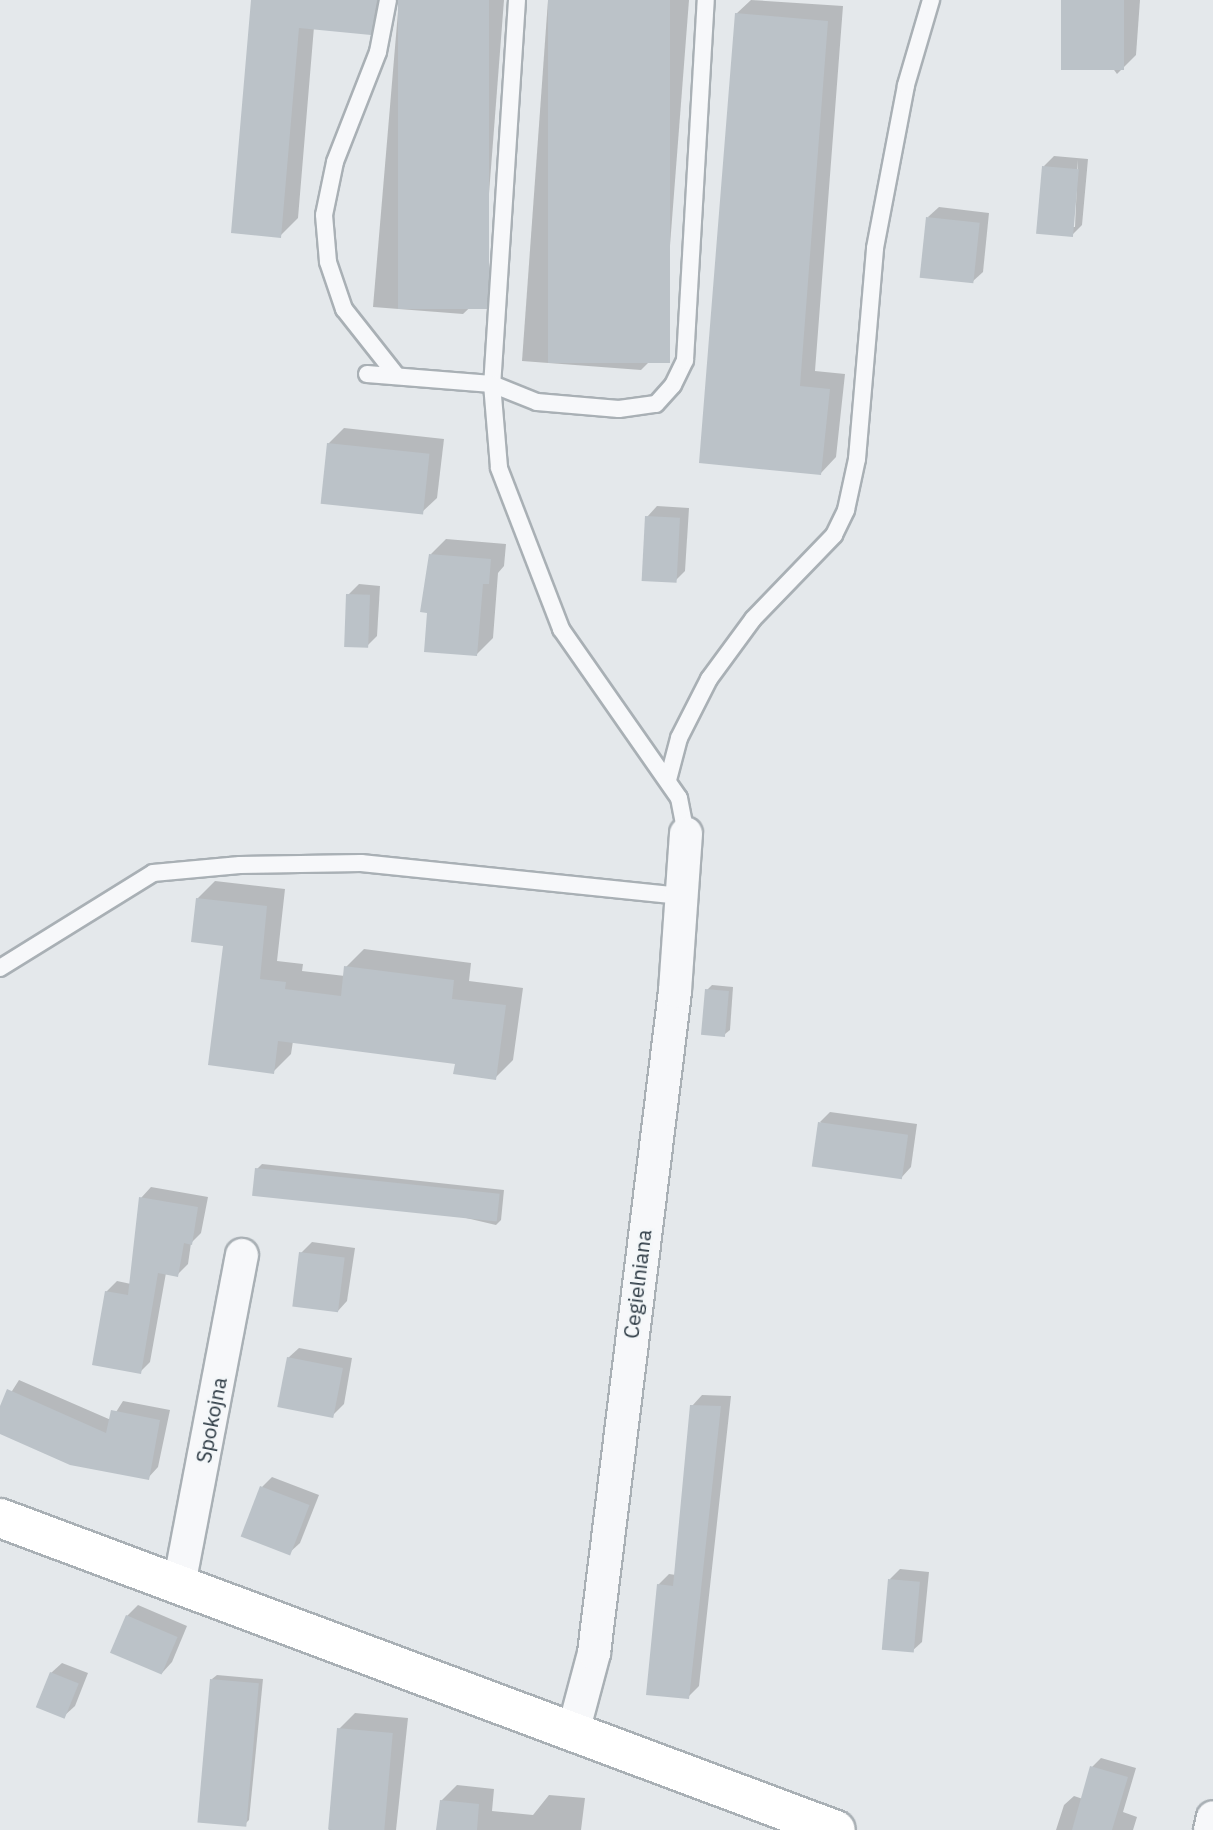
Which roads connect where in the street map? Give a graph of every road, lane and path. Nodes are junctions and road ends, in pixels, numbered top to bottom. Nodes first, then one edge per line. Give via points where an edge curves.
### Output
1 (388, 0) edge
2 (517, 0) edge
3 (706, 0) edge
4 (931, 0) edge
5 (367, 373) dead end
6 (397, 376) junction
7 (492, 384) junction
8 (668, 780) junction
9 (686, 833) joint
10 (683, 897) junction
11 (0, 968) edge
12 (242, 1255) dead end
13 (0, 1518) edge
14 (179, 1585) junction
15 (573, 1732) junction
16 (1213, 1817) edge
17 (829, 1829) edge
18 (1210, 1830) edge

1 - 6 lane via 378,52 335,162 324,215 328,262 344,309
2 - 7 lane
3 - 7 lane via 685,360 673,385 656,404 619,409 537,402
4 - 8 lane via 906,85 875,248 857,459 846,510 834,535 753,619 709,679 679,738
5 - 6 lane
6 - 7 lane
7 - 8 lane via 499,468 561,629
8 - 9 lane via 679,798
9 - 10 street, Cegielniana
10 - 11 lane via 361,863 240,865 153,873
10 - 15 street, Cegielniana via 676,991 594,1653
12 - 14 street, Spokojna
13 - 14 street
14 - 15 street
15 - 17 street
16 - 18 street

